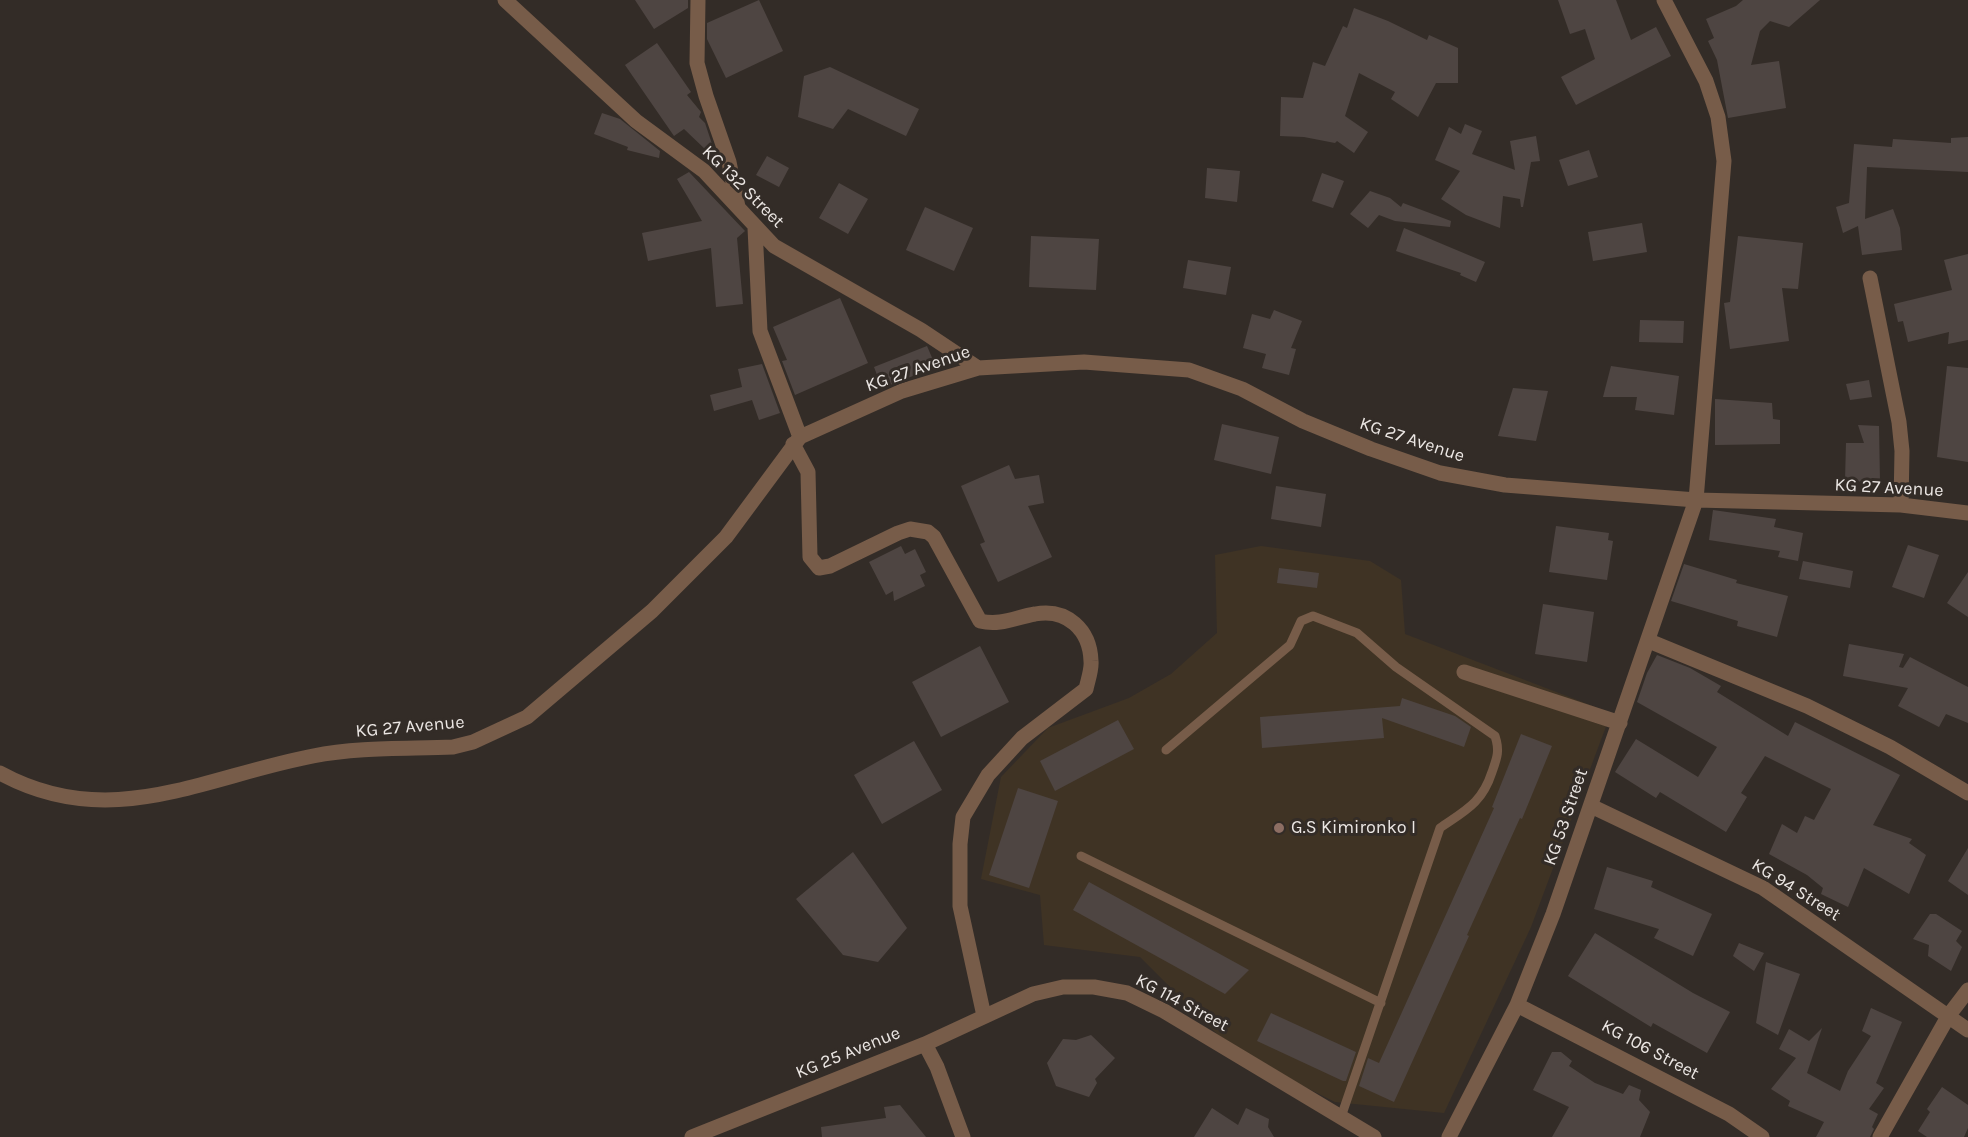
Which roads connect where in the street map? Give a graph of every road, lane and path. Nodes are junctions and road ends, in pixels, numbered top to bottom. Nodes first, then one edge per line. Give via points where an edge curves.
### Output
1 (505, 0) edge
2 (698, 0) edge
3 (1664, 0) edge
4 (738, 207) junction
5 (755, 228) junction
6 (1870, 278) dead end
7 (978, 368) junction
8 (797, 441) junction
9 (1696, 500) junction
10 (1900, 505) junction
11 (1968, 513) edge
12 (1649, 640) junction
13 (1464, 672) dead end
14 (1620, 723) junction
15 (1166, 750) dead end
16 (0, 773) edge
17 (1968, 793) edge
18 (1591, 806) junction
19 (1081, 856) dead end
20 (1968, 990) edge
21 (1381, 1003) junction
22 (1517, 1005) junction
23 (1949, 1016) junction
24 (984, 1017) junction
25 (1968, 1030) edge
26 (925, 1044) junction
27 (1341, 1117) junction
28 (692, 1137) edge
29 (963, 1137) edge
30 (1374, 1137) edge
31 (1449, 1137) edge
32 (1762, 1137) edge
33 (1880, 1137) edge

1 - 4 street, KG 132 Street via 636,121 704,171
2 - 4 street via 698,63 729,162
3 - 9 street, KG 53 Street via 1706,81 1718,117 1724,161
4 - 5 street, KG 132 Street
5 - 7 street, KG 132 Street via 782,251 921,330
5 - 8 street via 760,331
6 - 10 street via 1899,422
7 - 8 street, KG 27 Avenue via 902,391
7 - 9 street, KG 27 Avenue via 1084,362 1189,370 1242,389 1303,422 1440,473 1505,485
8 - 16 street, KG 27 Avenue via 726,537 652,611 527,717 473,742 453,747 315,755 140,800 101,802 64,796
8 - 24 street via 808,471 810,557 819,567 830,566 898,533 920,529 934,537 980,621 1004,622 1037,614 1062,616 1078,624 1086,637 1092,662 1086,688 1022,738 988,775 963,817 960,906
9 - 10 street, KG 27 Avenue
9 - 12 street, KG 53 Street
10 - 11 street, KG 27 Avenue
12 - 14 street, KG 53 Street
12 - 17 street via 1807,706 1890,747
13 - 14 street
14 - 18 street, KG 53 Street
15 - 21 lane via 1290,645 1301,621 1313,616 1357,633 1396,667 1496,736 1500,751 1486,790 1473,806 1440,828
18 - 22 street, KG 53 Street
18 - 23 street, KG 94 Street via 1763,888
19 - 21 lane
20 - 23 street
21 - 27 lane
22 - 31 street, KG 53 Street
22 - 32 street, KG 106 Street via 1730,1114
23 - 25 street, KG 94 Street
23 - 33 street
24 - 26 street, KG 114 Street
24 - 27 street, KG 114 Street via 1033,994 1063,987 1127,993
26 - 28 street, KG 25 Avenue
26 - 29 street, KG 25 Avenue
27 - 30 street, KG 114 Street

